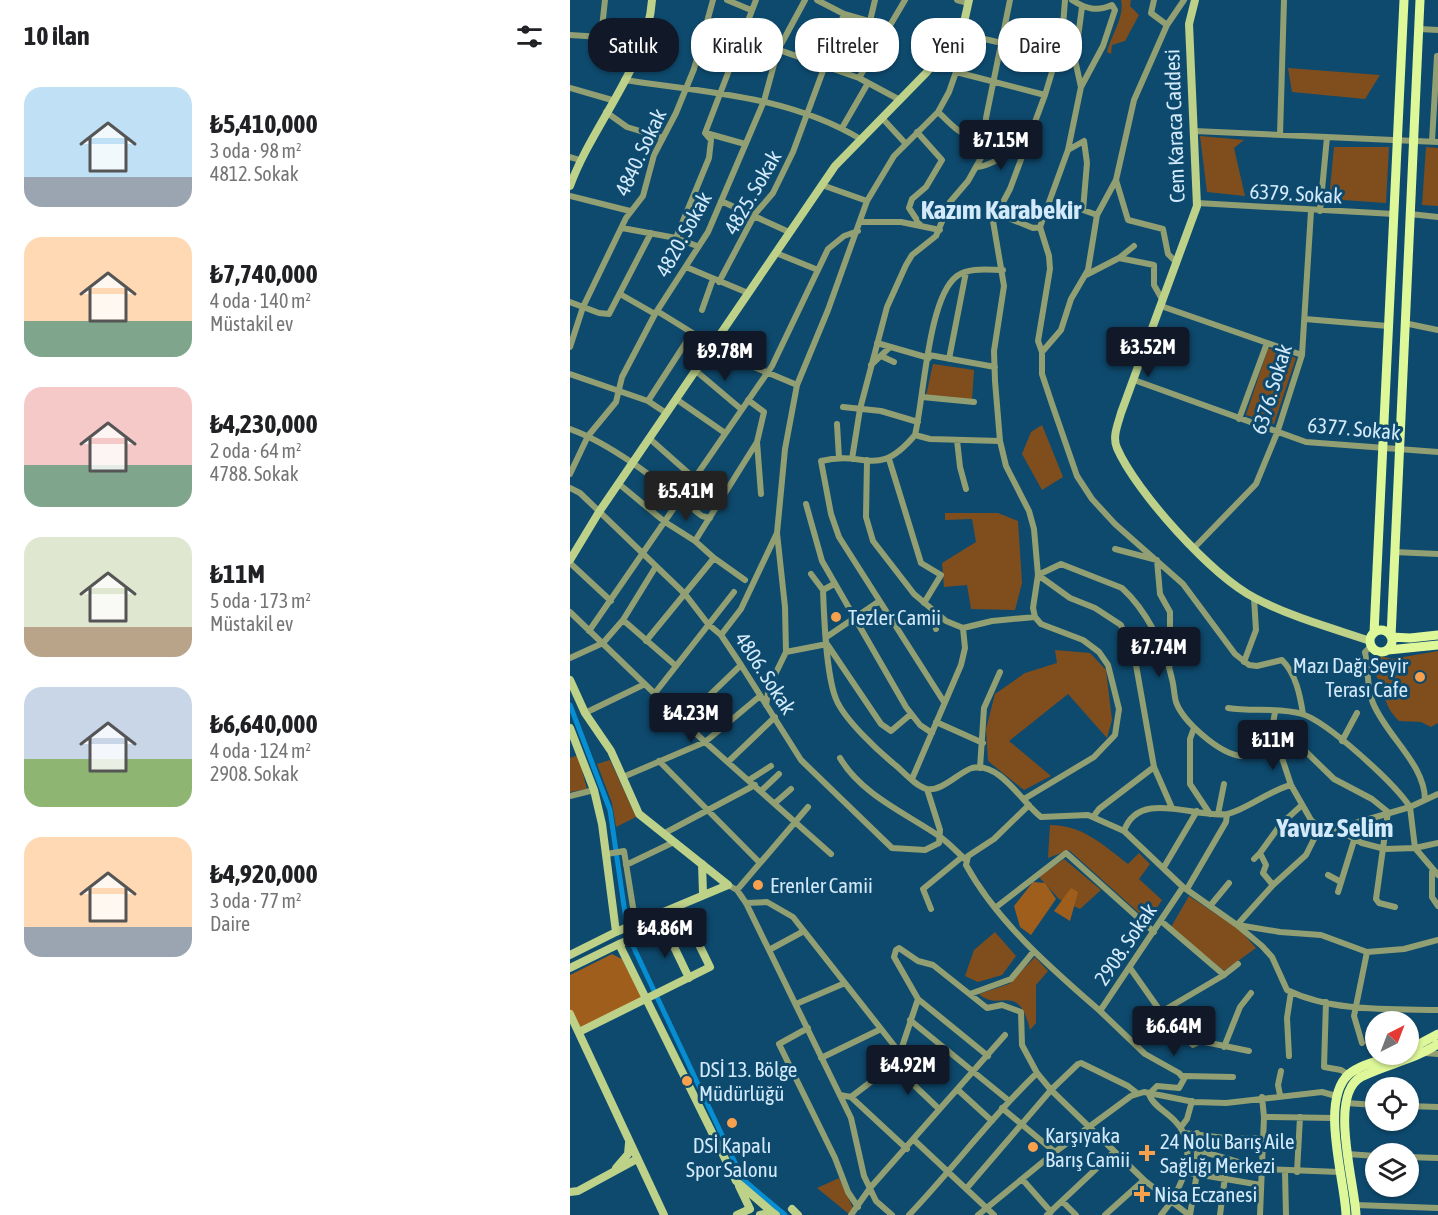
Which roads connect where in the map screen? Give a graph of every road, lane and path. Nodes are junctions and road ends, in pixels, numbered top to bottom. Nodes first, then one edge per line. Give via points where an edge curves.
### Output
1 (605, 0) edge
2 (652, 0) edge
3 (713, 0) edge
4 (727, 0) edge
5 (756, 0) edge
6 (805, 0) edge
7 (817, 0) edge
8 (875, 0) edge
9 (904, 0) edge
10 (957, 0) edge
11 (1010, 0) edge
12 (1065, 0) edge
13 (1072, 0) edge
14 (1154, 0) edge
15 (1184, 0) edge
16 (1195, 0) edge
17 (1284, 0) edge
18 (1404, 0) edge
19 (1420, 0) edge
20 (969, 2) edge
21 (1082, 7) junction
22 (751, 10) junction
23 (844, 14) junction
24 (603, 18) edge
25 (651, 18) edge
26 (748, 18) edge
27 (842, 18) edge
28 (859, 18) edge
29 (871, 18) edge
30 (895, 18) edge
31 (965, 18) edge
32 (1007, 18) edge
33 (1064, 18) edge
34 (1080, 18) edge
35 (1167, 25) junction
36 (1419, 29) junction
37 (1438, 30) edge
38 (570, 35) edge
39 (588, 36) edge
40 (783, 41) edge
41 (1437, 56) edge
42 (998, 65) edge
43 (627, 72) edge
44 (728, 72) edge
45 (772, 72) edge
46 (821, 72) edge
47 (844, 72) edge
48 (863, 72) edge
49 (925, 72) edge
50 (956, 72) joint
51 (1052, 72) edge
52 (1077, 72) edge
53 (859, 78) junction
54 (623, 80) junction
55 (868, 82) junction
56 (995, 82) junction
57 (1081, 87) junction
58 (570, 88) edge
59 (686, 90) junction
60 (719, 93) junction
61 (1045, 95) junction
62 (612, 100) junction
63 (900, 100) junction
64 (764, 101) junction
65 (606, 112) junction
66 (938, 112) junction
67 (807, 116) junction
68 (883, 119) junction
69 (842, 128) junction
70 (1194, 131) junction
71 (917, 132) junction
72 (705, 133) junction
73 (986, 134) junction
74 (1280, 135) junction
75 (1327, 137) junction
76 (663, 138) junction
77 (862, 140) junction
78 (1397, 140) junction
79 (1413, 141) junction
80 (1435, 142) edge
81 (745, 144) junction
82 (906, 144) junction
83 (1068, 150) junction
84 (1024, 153) junction
85 (570, 157) edge
86 (580, 160) junction
87 (977, 167) junction
88 (1116, 180) junction
89 (571, 181) edge
90 (822, 185) junction
91 (570, 196) edge
92 (721, 201) junction
93 (867, 201) junction
94 (1197, 203) junction
95 (630, 211) junction
96 (1311, 211) junction
97 (1320, 211) junction
98 (996, 213) junction
99 (755, 214) junction
100 (1394, 214) junction
101 (1410, 214) junction
102 (1097, 215) junction
103 (1438, 217) edge
104 (861, 222) junction
105 (921, 226) junction
106 (1040, 227) junction
107 (622, 228) junction
108 (940, 230) junction
109 (858, 231) junction
110 (789, 232) junction
111 (651, 233) junction
112 (676, 238) junction
113 (697, 246) junction
114 (1134, 246) dead end
115 (776, 253) junction
116 (1119, 258) junction
117 (1177, 264) junction
118 (686, 267) junction
119 (818, 270) junction
120 (1003, 270) junction
121 (966, 272) junction
122 (1083, 277) junction
123 (716, 280) junction
124 (748, 293) junction
125 (620, 294) junction
126 (570, 302) edge
127 (1162, 303) junction
128 (583, 307) junction
129 (702, 310) dead end
130 (656, 312) junction
131 (1305, 319) junction
132 (1404, 323) junction
133 (1388, 326) junction
134 (1438, 330) edge
135 (692, 333) junction
136 (877, 343) junction
137 (1267, 343) junction
138 (570, 347) edge
139 (711, 347) junction
140 (890, 347) junction
141 (1042, 352) junction
142 (1302, 355) junction
143 (881, 356) junction
144 (929, 357) junction
145 (950, 359) junction
146 (894, 362) dead end
147 (871, 365) junction
148 (995, 367) junction
149 (696, 371) junction
150 (570, 374) edge
151 (766, 375) junction
152 (1134, 380) junction
153 (797, 385) junction
154 (619, 390) junction
155 (922, 397) junction
156 (676, 399) junction
157 (748, 400) junction
158 (648, 402) junction
159 (974, 402) dead end
160 (843, 407) dead end
161 (741, 408) junction
162 (860, 409) junction
163 (666, 413) junction
164 (1239, 419) junction
165 (918, 422) junction
166 (837, 424) dead end
167 (570, 429) edge
168 (725, 433) junction
169 (1277, 433) junction
170 (915, 435) junction
171 (588, 436) junction
172 (650, 439) junction
173 (957, 440) junction
174 (1000, 441) junction
175 (757, 442) junction
176 (1383, 447) junction
177 (1398, 448) junction
178 (1438, 452) edge
179 (839, 458) junction
180 (852, 459) junction
181 (889, 459) junction
182 (867, 460) junction
183 (633, 464) junction
184 (570, 474) edge
185 (694, 478) junction
186 (619, 484) junction
187 (570, 488) edge
188 (966, 489) dead end
189 (761, 494) dead end
190 (681, 499) junction
191 (806, 504) dead end
192 (599, 512) junction
193 (710, 518) junction
194 (665, 522) junction
195 (777, 533) junction
196 (695, 541) junction
197 (1194, 548) junction
198 (1114, 549) dead end
199 (1393, 552) junction
200 (1438, 554) edge
201 (642, 555) junction
202 (714, 558) junction
203 (1157, 560) junction
204 (570, 562) edge
205 (655, 568) junction
206 (811, 574) dead end
207 (1038, 575) junction
208 (745, 580) dead end
209 (834, 584) junction
210 (823, 590) junction
211 (734, 592) dead end
212 (686, 594) junction
213 (1254, 598) junction
214 (611, 601) junction
215 (878, 602) junction
216 (924, 603) junction
217 (570, 612) edge
218 (938, 615) junction
219 (1035, 617) junction
220 (854, 619) junction
221 (623, 620) junction
222 (708, 624) junction
223 (963, 628) junction
224 (936, 629) dead end
225 (589, 631) junction
226 (1438, 634) edge
227 (721, 635) junction
228 (1391, 637) junction
229 (827, 640) junction
230 (1372, 640) junction
231 (646, 641) junction
232 (603, 643) junction
233 (1438, 645) edge
234 (1388, 650) junction
235 (786, 652) junction
236 (570, 658) edge
237 (1244, 662) junction
238 (741, 665) junction
239 (676, 666) junction
240 (1000, 672) dead end
241 (1170, 672) junction
242 (570, 680) edge
243 (645, 684) junction
244 (655, 693) junction
245 (760, 696) junction
246 (944, 702) junction
247 (766, 705) junction
248 (1228, 708) dead end
249 (1275, 712) junction
250 (585, 713) junction
251 (1357, 713) dead end
252 (911, 714) junction
253 (1303, 714) junction
254 (775, 717) junction
255 (684, 720) junction
256 (936, 722) junction
257 (570, 728) edge
258 (1194, 728) junction
259 (932, 733) junction
260 (1342, 741) junction
261 (705, 742) junction
262 (983, 743) junction
263 (574, 747) edge
264 (1279, 749) junction
265 (1268, 753) junction
266 (840, 758) dead end
267 (659, 761) junction
268 (729, 761) junction
269 (771, 766) dead end
270 (1154, 767) junction
271 (980, 768) junction
272 (779, 774) dead end
273 (623, 777) junction
274 (912, 779) junction
275 (752, 783) junction
276 (1224, 784) dead end
277 (1291, 785) junction
278 (792, 789) dead end
279 (927, 789) junction
280 (594, 790) junction
281 (761, 790) junction
282 (1438, 794) edge
283 (570, 796) edge
284 (1425, 800) junction
285 (1027, 802) junction
286 (775, 803) junction
287 (1302, 806) junction
288 (808, 807) dead end
289 (1410, 807) junction
290 (1172, 808) junction
291 (708, 811) junction
292 (1197, 811) junction
293 (1388, 812) junction
294 (1214, 814) junction
295 (1227, 814) junction
296 (1093, 817) junction
297 (1360, 821) junction
298 (794, 822) junction
299 (1320, 827) junction
300 (1124, 831) junction
301 (1342, 832) junction
302 (663, 834) junction
303 (940, 840) junction
304 (1356, 840) junction
305 (674, 842) junction
306 (1438, 843) edge
307 (1415, 848) junction
308 (1385, 849) junction
309 (618, 851) junction
310 (1260, 853) junction
311 (831, 854) dead end
312 (965, 859) junction
313 (1254, 859) dead end
314 (759, 862) junction
315 (702, 864) junction
316 (626, 865) junction
317 (1164, 867) junction
318 (1435, 873) edge
319 (1328, 875) dead end
320 (1341, 882) junction
321 (1229, 883) dead end
322 (728, 885) junction
323 (1272, 885) junction
324 (1185, 888) junction
325 (737, 890) junction
326 (1338, 892) dead end
327 (703, 893) junction
328 (746, 903) junction
329 (1210, 906) junction
330 (1438, 906) edge
331 (1395, 907) dead end
332 (995, 908) junction
333 (931, 909) dead end
334 (1161, 921) junction
335 (1237, 925) junction
336 (636, 926) junction
337 (665, 928) junction
338 (804, 931) junction
339 (616, 932) junction
340 (1154, 932) junction
341 (1438, 940) edge
342 (620, 944) junction
343 (769, 950) junction
344 (1034, 951) junction
345 (1367, 952) junction
346 (570, 955) edge
347 (1238, 964) dead end
348 (570, 968) edge
349 (1130, 968) junction
350 (1224, 975) junction
351 (689, 978) junction
352 (845, 983) junction
353 (1291, 992) junction
354 (1251, 993) dead end
355 (970, 994) junction
356 (652, 996) junction
357 (918, 999) junction
358 (1326, 1002) junction
359 (796, 1004) junction
360 (1356, 1007) junction
361 (1100, 1011) junction
362 (1212, 1011) dead end
363 (1438, 1011) edge
364 (1161, 1012) junction
365 (570, 1014) edge
366 (910, 1020) junction
367 (808, 1028) junction
368 (881, 1029) junction
369 (579, 1032) junction
370 (1438, 1034) edge
371 (1005, 1035) dead end
372 (1200, 1041) junction
373 (1362, 1042) dead end
374 (1419, 1044) edge
375 (1438, 1044) edge
376 (1224, 1047) junction
377 (1249, 1051) dead end
378 (900, 1053) junction
379 (1425, 1053) junction
380 (1438, 1054) edge
381 (988, 1056) junction
382 (1289, 1056) dead end
383 (821, 1058) junction
384 (893, 1065) junction
385 (1371, 1065) edge
386 (974, 1071) junction
387 (1281, 1071) dead end
388 (1037, 1073) junction
389 (1348, 1075) junction
390 (1182, 1076) junction
391 (1233, 1077) dead end
392 (958, 1090) junction
393 (1051, 1090) junction
394 (1149, 1093) junction
395 (1137, 1094) junction
396 (840, 1095) junction
397 (1280, 1095) junction
398 (1336, 1096) junction
399 (850, 1097) junction
400 (1262, 1097) junction
401 (1008, 1100) junction
402 (1192, 1101) junction
403 (1346, 1103) junction
404 (1365, 1104) edge
405 (1419, 1106) edge
406 (1438, 1107) edge
407 (1002, 1108) junction
408 (939, 1109) junction
409 (1264, 1117) junction
410 (1300, 1117) junction
411 (1335, 1118) junction
412 (992, 1120) junction
413 (1022, 1124) junction
414 (1090, 1128) junction
415 (1183, 1130) junction
416 (1197, 1133) junction
417 (1263, 1138) junction
418 (914, 1140) junction
419 (629, 1141) junction
420 (1187, 1147) junction
421 (907, 1149) junction
422 (1197, 1150) junction
423 (1055, 1152) junction
424 (1114, 1152) junction
425 (1347, 1154) junction
426 (1365, 1155) edge
427 (1419, 1157) edge
428 (1438, 1158) edge
429 (638, 1159) junction
430 (1262, 1169) junction
431 (1285, 1171) junction
432 (1184, 1172) junction
433 (1297, 1172) junction
434 (1340, 1172) junction
435 (612, 1173) junction
436 (949, 1173) junction
437 (1197, 1173) junction
438 (1225, 1177) junction
439 (1022, 1179) junction
440 (736, 1180) junction
441 (1144, 1180) junction
442 (1261, 1185) junction
443 (870, 1188) junction
444 (966, 1189) junction
445 (570, 1192) edge
446 (1062, 1201) junction
447 (1172, 1202) junction
448 (1356, 1205) junction
449 (858, 1207) junction
450 (986, 1208) junction
451 (1438, 1208) edge
452 (774, 1213) edge
453 (1049, 1213) edge
454 (664, 1215) edge
455 (737, 1215) edge
456 (760, 1215) edge
457 (851, 1215) edge
458 (892, 1215) edge
459 (909, 1215) edge
460 (978, 1215) edge
461 (994, 1215) edge
462 (1076, 1215) edge
463 (1105, 1215) edge
464 (1161, 1215) edge
465 (1189, 1215) edge
466 (1220, 1215) edge
467 (1260, 1215) edge
468 (1286, 1215) edge
469 (1346, 1215) edge
470 (1356, 1215) edge

1 - 24 street
2 - 25 street
3 - 59 street, 4840. Sokak
4 - 22 street
5 - 22 street
6 - 40 street, 4820. Sokak
7 - 23 street
8 - 29 street
9 - 30 street
10 - 20 street
11 - 32 street
12 - 33 street
13 - 21 street
14 - 35 street via 1151,13
15 - 35 street
16 - 70 street, Cem Karaca Caddesi via 1190,24
17 - 74 street
18 - 78 main road
19 - 36 main road
20 - 31 street
21 - 34 street
21 - 57 street via 1100,10 1112,5 1115,10 1103,46
22 - 26 street
23 - 27 street, 4825. Sokak
23 - 28 street
35 - 88 street via 1134,100
36 - 37 street
36 - 79 main road
38 - 39 street
41 - 80 street
42 - 56 street
43 - 54 street
44 - 60 street
45 - 64 street, 4820. Sokak
46 - 67 street, 4825. Sokak
47 - 53 street
48 - 53 street
49 - 63 street
50 - 56 street
50 - 66 street
51 - 61 street
52 - 57 street
53 - 55 street
54 - 59 street
54 - 62 street
55 - 63 street
55 - 69 street
56 - 61 street
56 - 73 street
57 - 83 street
58 - 62 street
59 - 60 street
59 - 76 street, 4840. Sokak
60 - 64 street
60 - 72 street
61 - 84 street
62 - 65 street
63 - 68 street
64 - 67 street
64 - 81 street, 4820. Sokak
65 - 76 street via 627,127
65 - 86 street
66 - 71 street
66 - 73 street via 964,135 972,138
67 - 69 street
67 - 99 street, 4825. Sokak via 773,193
68 - 77 street
68 - 82 street
69 - 77 street
70 - 74 street
70 - 94 street, Cem Karaca Caddesi
71 - 82 street
71 - 105 street via 942,160 909,208
72 - 81 street
72 - 112 street via 711,140 709,158
73 - 87 street via 986,150
74 - 75 street
75 - 78 street
75 - 97 street
76 - 95 street, 4840. Sokak via 642,196
77 - 90 street via 845,154
78 - 79 street
78 - 100 main road
79 - 80 street
79 - 101 main road
81 - 92 street, 4820. Sokak
82 - 93 street via 880,175
83 - 102 street via 1084,141 1087,163 1083,210
83 - 106 street
84 - 87 street via 997,156 986,166
84 - 98 street
85 - 86 street
86 - 89 street
87 - 108 street via 950,202
88 - 102 street
88 - 117 street via 1128,220 1163,229 1168,254
90 - 93 street
90 - 110 street
91 - 95 street
92 - 99 street
92 - 113 street, 4820. Sokak via 708,232
93 - 104 street
94 - 96 street, 6379. Sokak
94 - 117 street, Cem Karaca Caddesi
95 - 107 street, 4840. Sokak
96 - 97 street, 6379. Sokak
96 - 131 street, 6376. Sokak
97 - 100 street, 6379. Sokak
98 - 106 street via 1033,228
98 - 120 street via 993,221
99 - 110 street
99 - 123 street, 4825. Sokak
100 - 133 main road
101 - 103 street
101 - 132 main road
102 - 122 street via 1091,258
104 - 105 street
104 - 109 street
105 - 108 street
106 - 141 street via 1050,269 1038,330
107 - 111 street
107 - 128 street, 4840. Sokak
108 - 136 street via 906,265 887,307
109 - 119 street via 835,242
109 - 153 street
110 - 115 street
111 - 112 street
111 - 125 street
112 - 113 street
113 - 118 street, 4820. Sokak
114 - 116 street
115 - 119 street
115 - 124 street
116 - 122 street
116 - 127 street via 1154,265 1154,285
117 - 127 street, Cem Karaca Caddesi
118 - 123 street
118 - 130 street, 4820. Sokak
119 - 151 street
120 - 121 street
120 - 148 street
121 - 144 street via 950,283 942,297 934,318
121 - 145 street
122 - 141 street via 1071,298 1061,330
123 - 124 street
123 - 129 street, 4825. Sokak
124 - 139 street
125 - 128 street via 609,314
125 - 130 street
126 - 128 street
127 - 137 street
127 - 152 street, Cem Karaca Caddesi
128 - 138 street, 4840. Sokak
130 - 135 street
130 - 154 street, 4820. Sokak
131 - 133 street
131 - 142 street, 6376. Sokak
132 - 134 street
132 - 177 main road
133 - 176 main road
135 - 139 street
135 - 158 street
136 - 140 street
136 - 147 street
137 - 142 street
137 - 164 street
139 - 149 street
139 - 151 street
140 - 143 street
140 - 144 street
141 - 203 street via 1042,374 1077,476 1115,524
142 - 169 street, 6376. Sokak
143 - 146 street
143 - 147 street
144 - 145 street
144 - 155 street
145 - 148 street
147 - 162 street
148 - 174 street
149 - 156 street
149 - 161 street
150 - 154 street
151 - 153 street
151 - 157 street
152 - 164 street, 6377. Sokak
152 - 197 street, Cem Karaca Caddesi via 1114,437 1116,447 1137,483
153 - 195 street via 784,449
154 - 158 street
154 - 171 street, 4820. Sokak via 616,402
155 - 159 street
155 - 165 street
156 - 163 street
156 - 168 street
157 - 161 street
157 - 175 street via 764,412
158 - 163 street
160 - 162 street
161 - 168 street
162 - 165 street
162 - 180 street
163 - 172 street
164 - 169 street, 6377. Sokak
165 - 170 street
166 - 179 street
167 - 171 street
168 - 185 street
169 - 176 street, 6377. Sokak via 1306,442
169 - 197 street, 6376. Sokak via 1256,484
170 - 173 street
170 - 181 street
171 - 183 street
171 - 184 street, 4820. Sokak
172 - 183 street
172 - 185 street
173 - 174 street
173 - 188 street
174 - 207 street via 1006,466 1029,511
175 - 189 street
175 - 193 street
176 - 177 street, 6377. Sokak
176 - 230 main road
177 - 178 street, 6377. Sokak
177 - 199 main road
179 - 180 street
179 - 215 street via 821,461 831,514 839,537
180 - 182 street
181 - 182 street
181 - 216 street via 921,563 941,575
182 - 216 street via 866,517 873,541
183 - 186 street
183 - 190 street
185 - 190 street
186 - 192 street
186 - 194 street
187 - 192 street, 4806. Sokak
190 - 193 street
190 - 194 street
191 - 209 street via 822,561
192 - 201 street, 4806. Sokak
192 - 204 street
193 - 196 street
194 - 196 street
194 - 201 street
195 - 227 street via 741,609
195 - 235 street
196 - 202 street
197 - 213 street, Cem Karaca Caddesi
198 - 203 street
199 - 200 street
199 - 228 main road
201 - 205 street, 4806. Sokak
201 - 214 street
202 - 208 street
202 - 212 street
203 - 237 street via 1183,584 1220,637
203 - 241 street via 1160,594 1170,612
204 - 214 street
205 - 212 street, 4806. Sokak
205 - 221 street
206 - 210 street
207 - 219 street
207 - 241 street via 1061,564 1122,588 1143,613
207 - 270 street via 1070,598 1121,625 1136,665
209 - 210 street
209 - 220 street
210 - 229 street
211 - 222 street
212 - 222 street, 4806. Sokak
212 - 231 street
213 - 230 street, Cem Karaca Caddesi
213 - 237 street via 1256,630
214 - 225 street
215 - 220 street
215 - 246 street
216 - 218 street
217 - 225 street
218 - 223 street
218 - 224 street
219 - 223 street
219 - 285 street via 1041,624 1083,640 1099,652 1108,665 1119,709 1115,735 1094,757
220 - 229 street
220 - 252 street
221 - 231 street
221 - 232 street
222 - 227 street, 4806. Sokak
222 - 239 street
223 - 246 street via 965,648 961,665
225 - 232 street
226 - 228 main road via 1410,639
227 - 238 street, 4806. Sokak
228 - 230 main road via 1383,631
228 - 234 main road
229 - 235 street
229 - 252 street via 880,724 891,731
229 - 274 street via 836,700 886,757
230 - 234 main road via 1378,652
230 - 284 street via 1365,652 1372,702 1420,774
231 - 239 street
232 - 236 street
232 - 243 street
233 - 234 main road
235 - 247 street via 769,687
237 - 253 street via 1257,666 1282,660 1297,686
238 - 245 street, 4806. Sokak
238 - 255 street
239 - 244 street
240 - 262 street via 984,708
241 - 258 street via 1176,703
242 - 250 street
243 - 244 street
243 - 250 street
244 - 255 street
245 - 247 street, 4806. Sokak
245 - 261 street
246 - 256 street
247 - 254 street, 4806. Sokak
248 - 249 street
249 - 253 street
249 - 265 street
250 - 273 street
251 - 260 street
252 - 259 street
253 - 260 street
254 - 268 street
254 - 303 street, 4806. Sokak via 813,774 885,843 892,848 925,850
255 - 261 street
256 - 259 street
256 - 262 street
257 - 263 street
258 - 265 street via 1223,750 1239,756
258 - 294 street via 1190,739 1190,784
259 - 274 street
260 - 289 street via 1393,785
261 - 267 street
261 - 268 street
262 - 271 street
263 - 280 street
264 - 265 street
264 - 277 street
264 - 293 street via 1299,745 1334,779
266 - 303 street via 849,774
267 - 273 street
267 - 291 street
268 - 275 street
269 - 275 street
270 - 290 street
270 - 296 street via 1099,808
271 - 279 street
271 - 285 street via 993,772
272 - 281 street
273 - 302 street via 639,814
274 - 279 street
275 - 281 street
275 - 291 street
276 - 294 street
277 - 287 street
277 - 295 street
278 - 286 street
279 - 303 street
280 - 283 street
280 - 309 street
281 - 286 street
282 - 284 street
284 - 289 street
285 - 296 street via 1041,817
285 - 312 street via 994,840
286 - 298 street
287 - 299 street
287 - 310 street via 1281,824
288 - 298 street
289 - 293 street
289 - 307 street
290 - 292 street
290 - 300 street via 1137,813
291 - 302 street
291 - 314 street
292 - 294 street
292 - 317 street
293 - 297 street
293 - 308 street
294 - 295 street
295 - 324 street, 2908. Sokak via 1226,822
296 - 300 street
297 - 301 street
297 - 304 street
298 - 311 street
298 - 314 street
299 - 301 street
299 - 323 street via 1306,855
300 - 317 street
301 - 304 street
302 - 305 street
303 - 312 street
304 - 308 street
304 - 320 street
305 - 315 street
305 - 316 street
306 - 307 street
307 - 308 street
307 - 318 street
308 - 331 street via 1376,899
309 - 316 street
309 - 339 street
310 - 313 street
310 - 323 street via 1266,865 1263,873
312 - 332 street
312 - 333 street via 923,888
314 - 325 street
315 - 322 street
315 - 327 street
316 - 336 street
317 - 324 street
318 - 330 street via 1432,897
319 - 320 street
320 - 326 street
321 - 329 street
322 - 325 street
322 - 327 street
323 - 335 street
324 - 329 street
324 - 334 street, 2908. Sokak
325 - 328 street
327 - 336 street
328 - 338 street via 767,902 783,909
328 - 343 street
329 - 335 street
332 - 340 street via 1066,853
332 - 344 street
334 - 340 street, 2908. Sokak
334 - 350 street
335 - 345 street via 1321,935
335 - 353 street via 1272,957 1281,981
336 - 339 street
337 - 342 street
337 - 351 street
337 - 351 street via 686,918 710,967
338 - 343 street
338 - 352 street
339 - 346 street
340 - 349 street, 2908. Sokak
341 - 345 street via 1404,949
342 - 348 street
342 - 356 street
343 - 359 street
344 - 355 street via 1011,980
344 - 361 street
345 - 360 street
347 - 350 street
349 - 361 street, 2908. Sokak
349 - 364 street
350 - 364 street
351 - 356 street
352 - 359 street
352 - 368 street
353 - 358 street
353 - 382 street via 1287,1018
354 - 376 street via 1240,1008
355 - 357 street via 933,965 918,961 899,948 894,957
355 - 388 street via 987,1008 1002,1005 1021,1012 1022,1046
356 - 369 street
356 - 440 street
357 - 366 street
357 - 381 street
358 - 360 street
358 - 389 street via 1324,1067
359 - 367 street
360 - 363 street
360 - 373 street
361 - 390 street, 2908. Sokak via 1145,1054
362 - 372 street
364 - 372 street via 1193,1045
365 - 369 street
366 - 378 street
366 - 386 street
367 - 383 street
367 - 449 street via 779,1044
368 - 378 street
368 - 383 street
369 - 419 street
370 - 374 main road
371 - 381 street
372 - 376 street
375 - 379 main road
376 - 377 street
378 - 384 street
379 - 380 street
379 - 403 main road via 1362,1077 1349,1089
381 - 386 street
383 - 396 street
384 - 399 street
384 - 408 street
385 - 389 main road
386 - 392 street
386 - 401 street
387 - 397 street
388 - 393 street
388 - 401 street
389 - 398 main road
390 - 391 street
390 - 394 street via 1184,1082 1179,1088 1157,1086
392 - 408 street
392 - 412 street
393 - 395 street via 1082,1063
393 - 413 street
393 - 414 street
394 - 395 street
394 - 402 street
394 - 415 street via 1153,1102
395 - 414 street
396 - 399 street
396 - 443 street via 851,1118
397 - 398 street via 1322,1092
397 - 400 street
398 - 411 main road
399 - 421 street
400 - 402 street via 1226,1103
400 - 409 street
401 - 407 street
402 - 415 street
403 - 404 street
403 - 425 main road
405 - 406 street
407 - 412 street
407 - 413 street
408 - 418 street
409 - 410 street
409 - 417 street
410 - 411 street
410 - 433 street
411 - 434 main road
412 - 436 street
413 - 423 street
413 - 444 street
414 - 423 street
414 - 424 street
415 - 416 street
415 - 420 street
416 - 417 street via 1233,1139
416 - 422 street
417 - 430 street
418 - 421 street
418 - 436 street
419 - 429 street
419 - 435 street via 628,1154
420 - 422 street
420 - 432 street
421 - 443 street
422 - 430 street
422 - 437 street
423 - 439 street
424 - 441 street
424 - 446 street
425 - 426 street
425 - 448 main road
427 - 428 street
429 - 435 street
429 - 454 street
430 - 431 street
430 - 442 street
431 - 433 street
431 - 468 street
432 - 437 street
432 - 447 street
433 - 434 street
434 - 469 main road
435 - 445 street
436 - 444 street
436 - 459 street
437 - 438 street
437 - 465 street
438 - 442 street
438 - 466 street
439 - 450 street
439 - 453 street
440 - 452 street
440 - 455 street via 750,1209
441 - 447 street
441 - 463 street
442 - 467 street
443 - 449 street
443 - 458 street via 876,1202
444 - 450 street
446 - 453 street
446 - 462 street
447 - 464 street
447 - 465 street
448 - 451 street
448 - 470 main road
449 - 457 street
450 - 460 street
450 - 461 street
452 - 456 street

